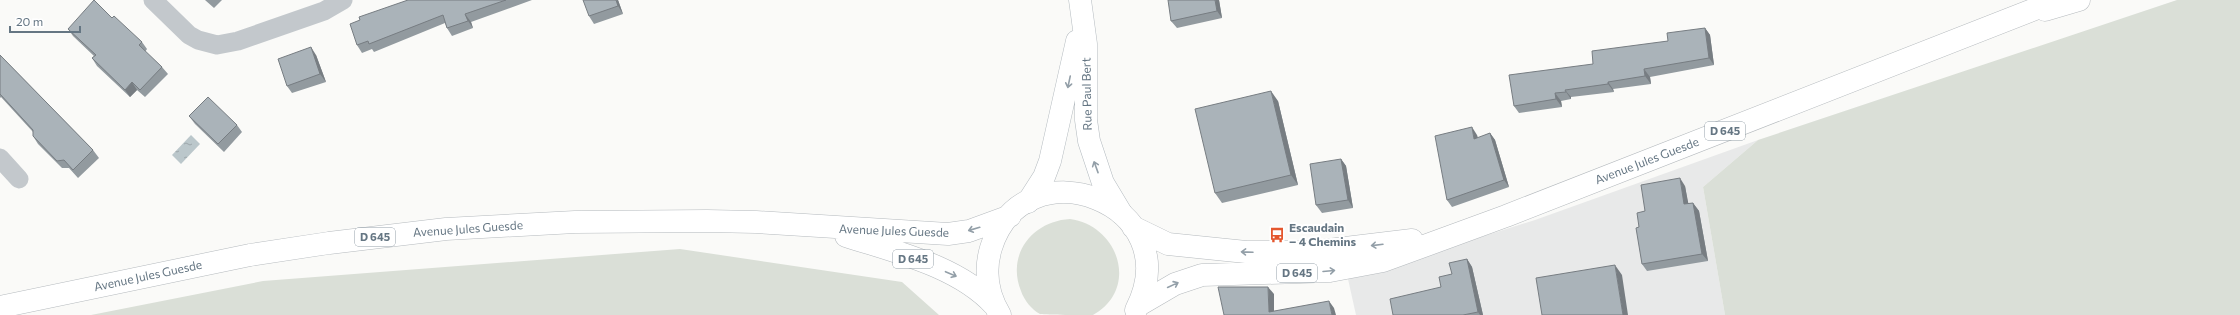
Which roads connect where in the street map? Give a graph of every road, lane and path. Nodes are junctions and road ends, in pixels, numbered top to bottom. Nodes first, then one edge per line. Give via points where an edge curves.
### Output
1 (153, 0) edge
2 (343, 0) edge
3 (2058, 0) edge
4 (2080, 0) edge
5 (1081, 8) edge
6 (1992, 26) junction
7 (0, 158) edge
8 (19, 179) dead end
9 (1028, 202) junction
10 (1010, 216) junction
11 (1127, 220) junction
12 (822, 228) junction
13 (1457, 234) junction
14 (0, 306) edge
15 (998, 310) edge
16 (1136, 310) edge

1 - 2 street via 189,35 217,45 245,39 324,11
3 - 6 main road, Avenue Jules Guesde / D 645
4 - 6 main road, Avenue Jules Guesde / D 645
5 -> 9 main road, Rue Paul Bert via 1050,161 1044,177
11 -> 5 main road, Rue Paul Bert via 1103,183 1089,141 1086,120 1086,44
6 - 13 main road, Avenue Jules Guesde / D 645
7 - 8 street
9 - 10 main road
9 - 11 main road, Avenue Jules Guesde via 1054,193 1076,192 1098,198
10 -> 12 main road, Avenue Jules Guesde / D 645 via 970,231 948,234
10 - 15 main road via 999,230 989,254 988,280
13 -> 11 main road, Avenue Jules Guesde / D 645 via 1333,250 1253,252 1168,244
11 - 16 main road, Rue Paul Bert via 1142,243 1147,270 1145,288
12 - 14 main road, Avenue Jules Guesde / D 645 via 756,222 632,221 426,231 329,242 250,255
12 -> 15 main road, Avenue Jules Guesde / D 645 via 954,275 977,288
16 -> 13 main road, Avenue Jules Guesde / D 645 via 1175,284 1202,275 1311,272 1352,268 1383,261

